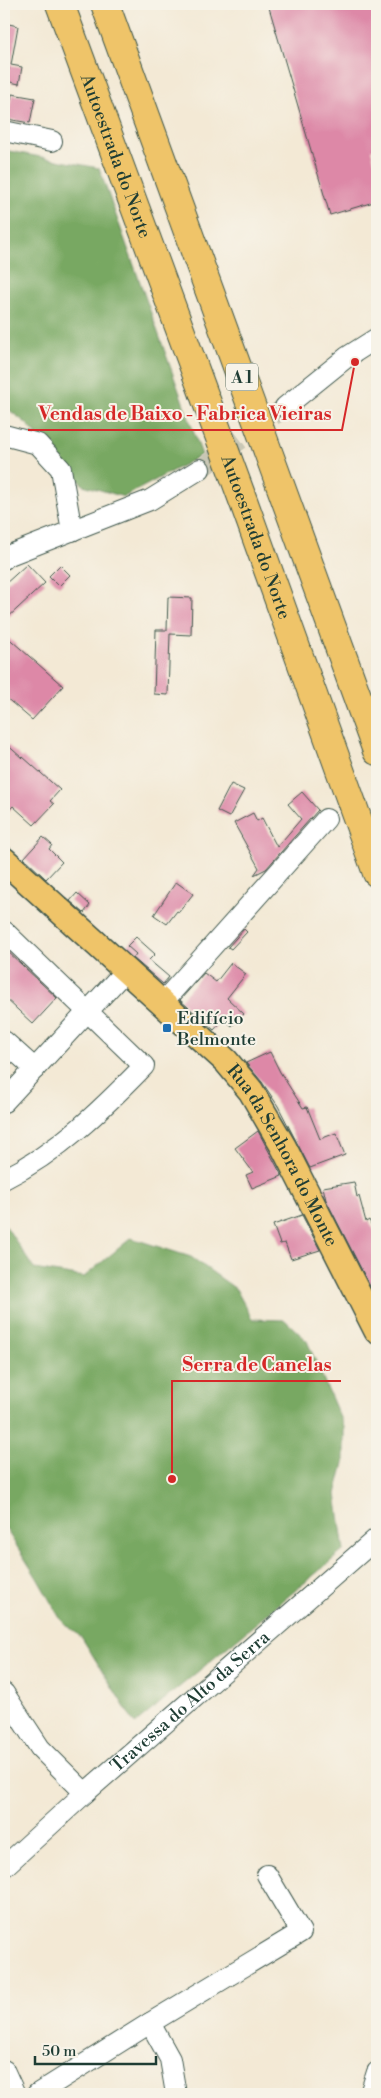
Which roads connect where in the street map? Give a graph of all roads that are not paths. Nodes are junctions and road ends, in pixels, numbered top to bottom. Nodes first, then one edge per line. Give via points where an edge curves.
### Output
1 (60, 4) edge
2 (105, 4) edge
3 (4, 131) edge
4 (52, 141) dead end
5 (377, 338) edge
6 (285, 408) tunnel mouth
7 (4, 438) edge
8 (200, 469) tunnel mouth
9 (72, 531) junction
10 (4, 560) edge
11 (377, 752) edge
12 (326, 820) dead end
13 (4, 860) edge
14 (377, 873) edge
15 (4, 931) edge
16 (125, 971) junction
17 (161, 1004) junction
18 (88, 1011) junction
19 (4, 1041) edge
20 (35, 1069) junction
21 (4, 1102) edge
22 (4, 1179) edge
23 (377, 1331) edge
24 (377, 1538) edge
25 (4, 1693) edge
26 (85, 1793) junction
27 (4, 1867) edge
28 (267, 1874) dead end
29 (150, 2023) junction
30 (4, 2070) edge
31 (377, 2072) edge
32 (15, 2094) edge
33 (37, 2094) edge
34 (176, 2094) edge
35 (370, 2094) edge

1 - 14 highway, Autoestrada do Norte / A 1
2 - 11 highway, A 1
3 - 4 street
5 - 6 street
7 - 9 street via 38,444 61,470
8 - 9 street via 150,500
9 - 10 street via 7,556
12 - 17 street
13 - 16 main road, Rua da Senhora do Monte
15 - 18 street
16 - 17 main road, Rua da Senhora do Monte
16 - 18 street
17 - 23 main road, Rua da Senhora do Monte via 226,1061 251,1091 283,1146
18 - 20 street
18 - 22 street via 144,1066 95,1116 44,1157
19 - 20 street
20 - 21 street
24 - 26 street, Travessa do Alto da Serra
25 - 26 street via 40,1748
26 - 27 street, Travessa do Alto da Serra
28 - 29 street via 301,1932
29 - 33 street
29 - 34 street via 170,2059
30 - 32 street
31 - 35 street

